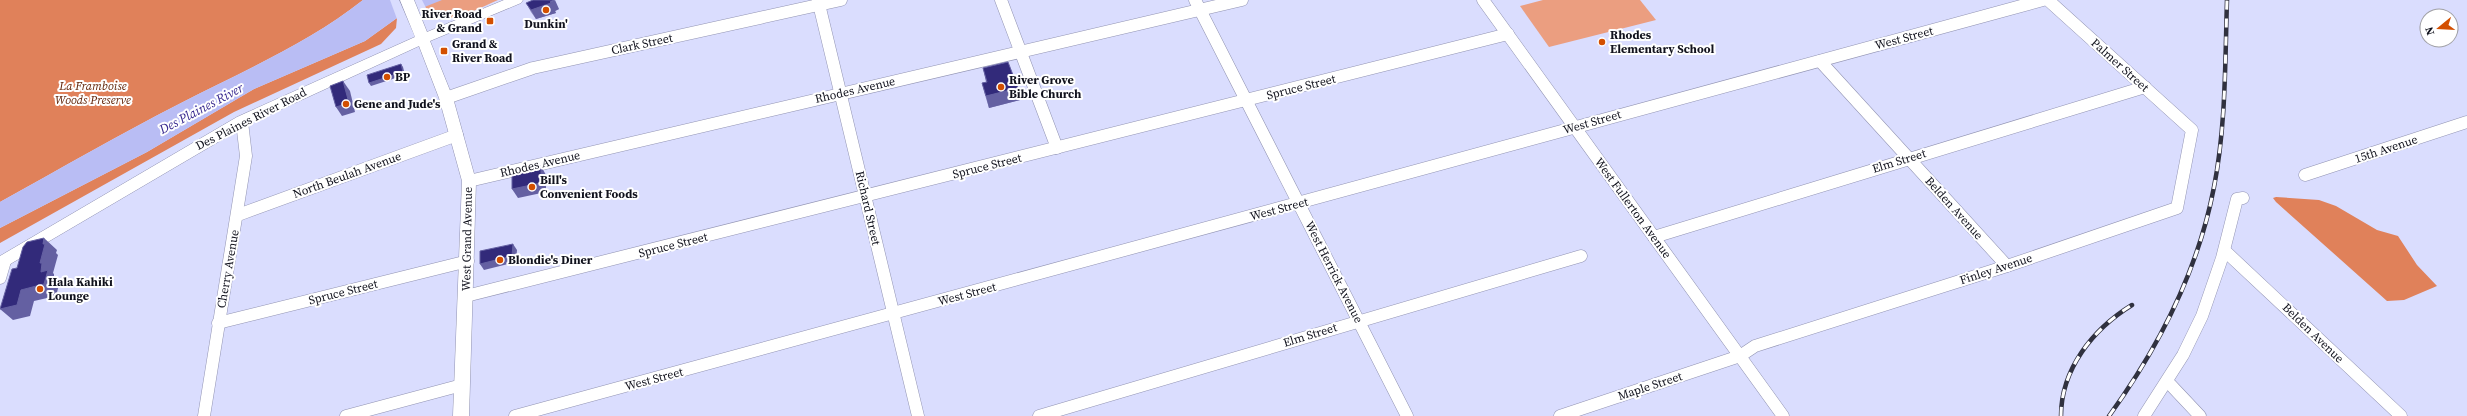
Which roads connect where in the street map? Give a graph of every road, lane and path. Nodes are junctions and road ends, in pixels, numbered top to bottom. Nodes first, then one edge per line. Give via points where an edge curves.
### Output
1 (407, 0) edge
2 (516, 0) edge
3 (841, 0) edge
4 (1001, 0) edge
5 (1242, 0) edge
6 (1484, 0) edge
7 (2043, 0) edge
8 (2048, 0) edge
9 (819, 2) edge
10 (1198, 5) edge
11 (1508, 34) junction
12 (422, 40) junction
13 (1020, 52) junction
14 (1820, 61) junction
15 (2145, 87) junction
16 (841, 94) junction
17 (446, 98) junction
18 (1246, 101) junction
19 (242, 122) junction
20 (2467, 122) edge
21 (1575, 127) junction
22 (2192, 130) joint
23 (457, 134) junction
24 (1057, 148) junction
25 (1910, 158) junction
26 (2305, 175) dead end
27 (468, 181) junction
28 (865, 196) junction
29 (2243, 198) dead end
30 (1299, 203) junction
31 (238, 215) junction
32 (1654, 237) junction
33 (2225, 250) junction
34 (1581, 256) dead end
35 (468, 261) junction
36 (2, 263) edge
37 (2007, 266) junction
38 (0, 278) edge
39 (466, 296) junction
40 (893, 315) junction
41 (1358, 321) junction
42 (218, 323) junction
43 (1740, 356) junction
44 (2166, 381) junction
45 (462, 385) junction
46 (204, 416) edge
47 (346, 416) edge
48 (461, 416) edge
49 (515, 416) edge
50 (918, 416) edge
51 (1039, 416) edge
52 (1407, 416) edge
53 (1560, 416) edge
54 (1783, 416) edge
55 (2144, 416) edge
56 (2200, 416) edge
57 (2400, 416) edge

1 - 12 main road, West Grand Avenue
2 - 12 main road, Des Plaines River Road
3 - 9 street, Clark Street
4 - 13 street
5 - 10 street, Rhodes Avenue
6 - 11 street, West Fullerton Avenue
7 - 14 street, West Street
8 - 15 street, Palmer Street
9 - 16 street, Richard Street
9 - 17 street, Clark Street via 533,68
10 - 13 street, Rhodes Avenue
10 - 18 street, West Herrick Avenue
11 - 18 street, Spruce Street
11 - 21 street, West Fullerton Avenue
12 - 17 main road, West Grand Avenue
12 - 19 main road, Des Plaines River Road via 314,86
13 - 16 street, Rhodes Avenue
13 - 24 street
14 - 21 street, West Street
14 - 25 street, Belden Avenue
15 - 22 street, Palmer Street
15 - 25 street, Elm Street
16 - 27 street, Rhodes Avenue
16 - 28 street, Richard Street
17 - 23 main road, West Grand Avenue
18 - 24 street, Spruce Street
18 - 30 street, West Herrick Avenue
19 - 31 street, Cherry Avenue via 246,156
19 - 36 main road, Des Plaines River Road via 179,156
20 - 26 street, 15th Avenue
21 - 30 street, West Street
21 - 32 street, West Fullerton Avenue
22 - 37 street, Finley Avenue via 2177,208
23 - 27 main road, West Grand Avenue
23 - 31 street, North Beulah Avenue
24 - 28 street, Spruce Street
25 - 32 street, Elm Street
25 - 37 street, Belden Avenue
27 - 35 main road, West Grand Avenue
28 - 39 street, Spruce Street
28 - 40 street, Richard Street
29 - 33 street via 2237,199
30 - 40 street, West Street
30 - 41 street, West Herrick Avenue
31 - 42 street, Cherry Avenue
32 - 43 street, West Fullerton Avenue
33 - 44 street via 2201,317
33 - 57 street, Belden Avenue
34 - 41 street, Elm Street
35 - 39 main road, West Grand Avenue
35 - 42 street, Spruce Street
36 - 38 street
37 - 43 street, Finley Avenue via 1756,346
39 - 45 main road, West Grand Avenue
40 - 49 street, West Street
40 - 50 street, Richard Street
41 - 51 street, Elm Street
41 - 52 street, West Herrick Avenue
42 - 46 street, Cherry Avenue
43 - 53 street, Maple Street
43 - 54 street, West Fullerton Avenue
44 - 55 street
44 - 56 street
45 - 47 street
45 - 48 main road, West Grand Avenue

